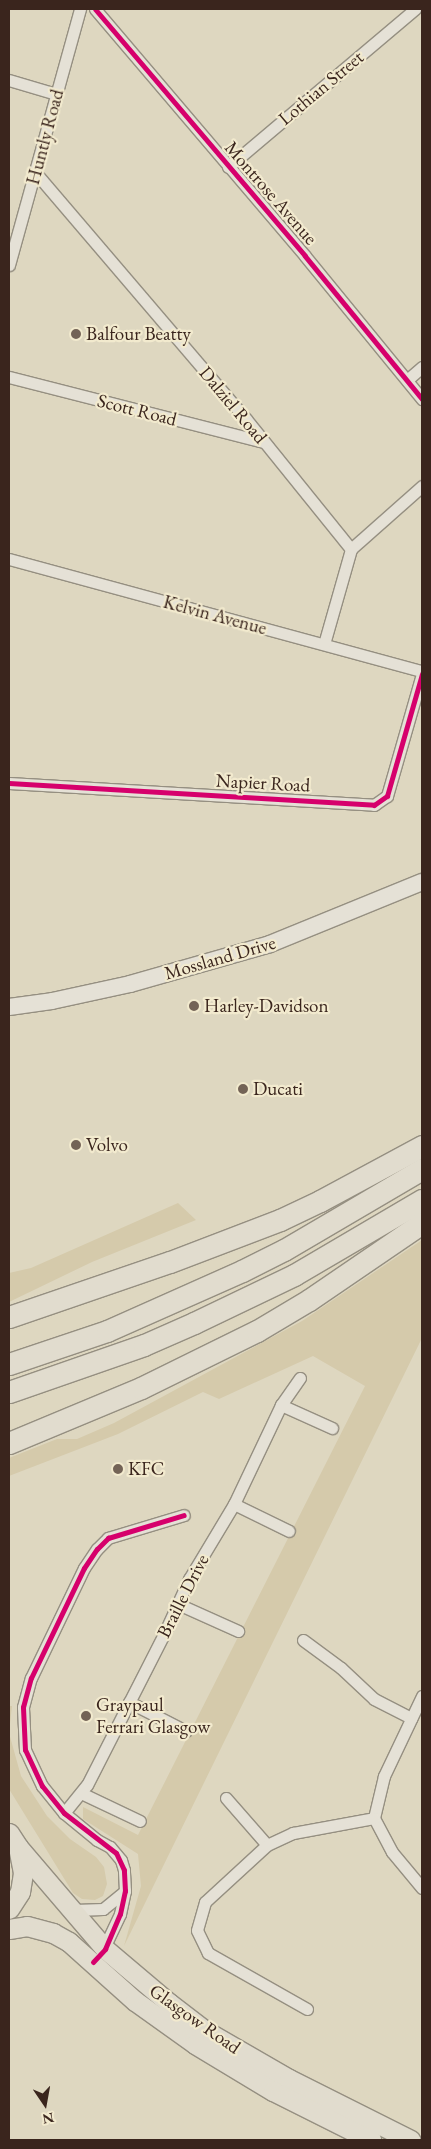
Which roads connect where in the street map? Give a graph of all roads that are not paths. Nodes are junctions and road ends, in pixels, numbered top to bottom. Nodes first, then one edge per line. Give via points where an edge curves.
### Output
1 (80, 9) edge
2 (94, 9) edge
3 (415, 9) edge
4 (9, 80) edge
5 (56, 94) junction
6 (228, 167) junction
7 (35, 172) junction
8 (12, 242) edge
9 (9, 265) edge
10 (422, 367) edge
11 (9, 377) edge
12 (407, 380) junction
13 (422, 399) edge
14 (264, 442) junction
15 (422, 486) edge
16 (351, 548) junction
17 (9, 559) edge
18 (324, 644) junction
19 (422, 672) edge
20 (9, 783) edge
21 (422, 882) edge
22 (9, 1008) edge
23 (422, 1146) edge
24 (422, 1169) edge
25 (422, 1200) edge
26 (422, 1223) edge
27 (9, 1317) edge
28 (9, 1364) edge
29 (300, 1378) dead end
30 (9, 1392) edge
31 (281, 1405) junction
32 (332, 1428) dead end
33 (9, 1443) edge
34 (234, 1504) junction
35 (184, 1515) dead end
36 (289, 1531) dead end
37 (178, 1604) junction
38 (238, 1630) dead end
39 (303, 1640) dead end
40 (422, 1696) edge
41 (129, 1702) junction
42 (411, 1718) junction
43 (186, 1731) dead end
44 (81, 1792) junction
45 (226, 1798) dead end
46 (64, 1813) junction
47 (374, 1818) junction
48 (140, 1821) dead end
49 (14, 1840) edge
50 (267, 1846) junction
51 (422, 1888) edge
52 (125, 1891) junction
53 (9, 1908) edge
54 (74, 1910) junction
55 (9, 1929) edge
56 (99, 1956) junction
57 (307, 2009) dead end
58 (371, 2140) edge
59 (411, 2140) edge

1 - 5 street, Huntly Road
2 - 6 street, Montrose Avenue
3 - 6 street, Lothian Street
4 - 5 street
5 - 7 street, Huntly Road
6 - 12 street, Montrose Avenue
7 - 8 street, Huntly Road
7 - 14 street, Dalziel Road
8 - 9 street, Huntly Road
10 - 12 street
11 - 14 street, Scott Road
12 - 13 street, Montrose Avenue
14 - 16 street, Dalziel Road
15 - 16 street
16 - 18 street
17 - 18 street, Kelvin Avenue
18 - 19 street, Kelvin Avenue
19 - 20 street, Napier Road via 386,796 374,804
21 - 22 street, Mossland Drive via 270,944 125,985
23 - 27 highway via 320,1202 280,1220
24 - 28 highway via 284,1250 218,1282 107,1331
25 - 30 highway via 294,1275 194,1323 144,1345
26 - 33 highway via 309,1300 257,1331 141,1388
29 - 31 street, Braille Drive
31 - 32 street
31 - 34 street, Braille Drive
34 - 36 street
34 - 37 street, Braille Drive via 189,1579
35 - 46 street via 108,1538 97,1549 84,1568 31,1678 23,1708 25,1750 42,1786
37 - 38 street
37 - 41 street, Braille Drive
39 - 42 street via 341,1668 374,1699
40 - 42 street
41 - 43 street
41 - 44 street, Braille Drive
42 - 47 street via 384,1776
44 - 46 street, Braille Drive
44 - 48 street
45 - 50 street
46 - 52 street via 116,1853 124,1870
47 - 50 street via 293,1833
47 - 51 street via 392,1852
49 - 53 main road via 23,1862 23,1883
49 - 54 main road, Glasgow Road
50 - 57 street via 204,1902 198,1930 208,1953
52 - 54 street via 103,1909
52 - 56 street via 120,1914
54 - 56 main road, Glasgow Road
55 - 56 main road, Glasgow Road via 27,1926 53,1933
56 - 58 main road, Glasgow Road via 135,2000 195,2044 273,2091
56 - 59 main road, Glasgow Road via 144,1984 204,2030 289,2079

